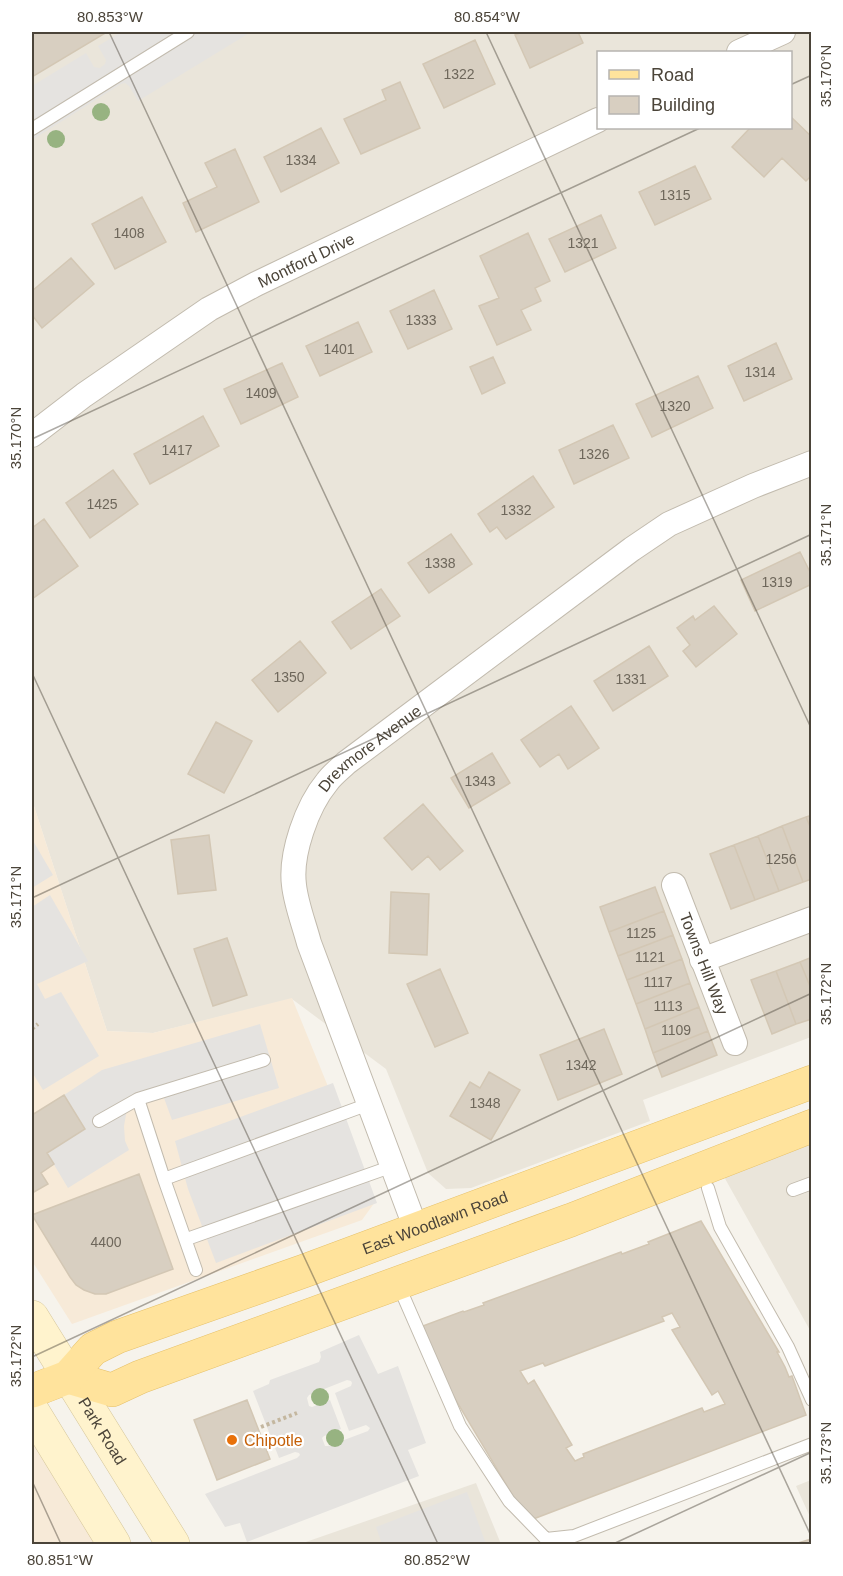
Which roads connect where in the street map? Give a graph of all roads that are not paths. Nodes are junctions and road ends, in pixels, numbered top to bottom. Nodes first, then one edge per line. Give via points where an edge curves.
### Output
1 (188, 32) edge
2 (783, 32) edge
3 (741, 51) edge
4 (597, 120) edge
5 (32, 129) edge
6 (32, 435) edge
7 (812, 463) edge
8 (674, 885) dead end
9 (812, 919) edge
10 (702, 960) junction
11 (735, 1043) dead end
12 (264, 1060) dead end
13 (812, 1082) edge
14 (138, 1099) junction
15 (369, 1104) junction
16 (99, 1121) dead end
17 (812, 1126) edge
18 (393, 1166) junction
19 (164, 1179) junction
20 (812, 1184) edge
21 (708, 1188) dead end
22 (793, 1190) dead end
23 (416, 1229) junction
24 (187, 1239) junction
25 (196, 1270) dead end
26 (398, 1283) junction
27 (32, 1317) edge
28 (68, 1377) junction
29 (32, 1391) edge
30 (812, 1400) edge
31 (32, 1410) edge
32 (812, 1444) edge
33 (114, 1545) edge
34 (173, 1545) edge

1 - 5 lane
2 - 3 street
4 - 6 street, Montford Drive via 209,309
7 - 15 street, Drexmore Avenue via 669,524 346,763 327,782 310,807 297,844 293,882 309,943
8 - 10 street, Towns Hill Way
9 - 10 street
10 - 11 street, Towns Hill Way
12 - 14 lane
13 - 23 main road, East Woodlawn Road
14 - 16 lane
14 - 19 lane
15 - 18 street, Drexmore Avenue
15 - 19 lane
17 - 26 main road
18 - 23 street, Drexmore Avenue
18 - 24 lane
19 - 24 lane
20 - 22 lane
21 - 30 lane via 720,1227 788,1347
23 - 28 main road, East Woodlawn Road via 117,1337 93,1349
24 - 25 lane
26 - 28 main road via 112,1390
26 - 32 lane via 460,1426 509,1500 546,1539 573,1536
27 - 28 main road, Park Road
28 - 29 main road, East Woodlawn Road
28 - 34 main road, Park Road
31 - 33 main road

